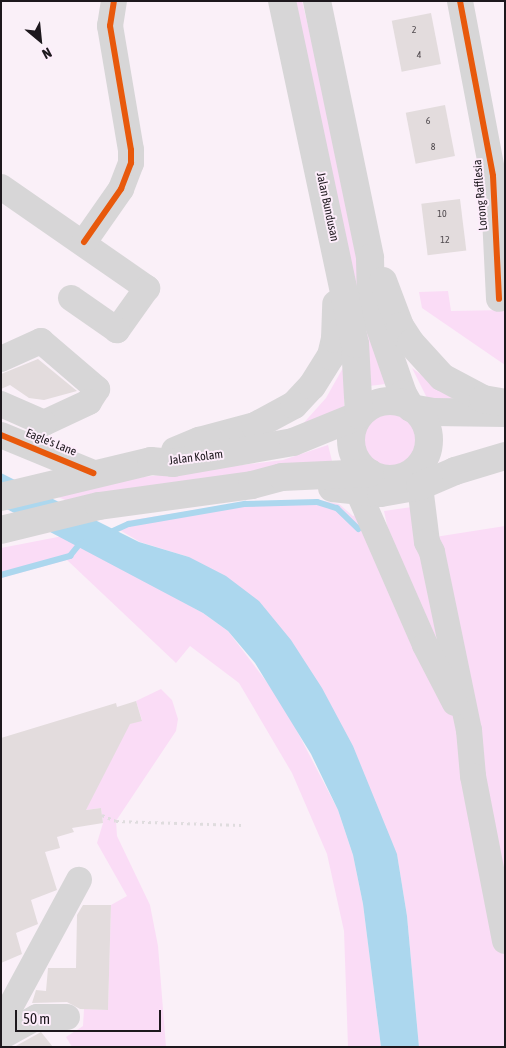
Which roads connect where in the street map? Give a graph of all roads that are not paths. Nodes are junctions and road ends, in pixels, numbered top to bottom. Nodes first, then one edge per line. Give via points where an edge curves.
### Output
1 (114, 1) edge
2 (282, 1) edge
3 (460, 1) edge
4 (321, 3) edge
5 (1, 187) edge
6 (84, 242) junction
7 (337, 253) junction
8 (370, 258) junction
9 (70, 298) dead end
10 (499, 299) dead end
11 (1, 359) edge
12 (505, 403) edge
13 (1, 404) edge
14 (411, 408) junction
15 (505, 413) edge
16 (359, 415) junction
17 (1, 435) edge
18 (505, 450) edge
19 (505, 456) edge
20 (151, 461) junction
21 (93, 472) junction
22 (416, 479) junction
23 (363, 481) junction
24 (1, 497) edge
25 (12, 527) edge
26 (432, 552) junction
27 (391, 565) junction
28 (440, 600) junction
29 (410, 610) junction
30 (469, 730) junction
31 (79, 880) dead end
32 (505, 941) edge
33 (68, 1017) dead end
34 (1, 1024) edge
35 (1, 1037) edge

1 - 6 street via 110,26 131,163 121,189
2 - 7 main road, Jalan Bundusan
3 - 10 street, Lorong Rafflesia via 493,176
4 - 8 main road
5 - 6 street
6 - 9 street via 147,288 117,330
7 - 16 main road, Jalan Bundusan via 355,344
7 - 20 main road via 335,339 331,356 312,386 294,405 255,426 199,440
8 - 12 main road via 380,273 400,326 427,362 457,387 483,399
8 - 14 main road via 371,302 377,324
11 - 13 street via 42,341 97,389 89,402 44,423
14 - 15 main road via 434,412
14 - 16 main road via 389,401 368,408
14 - 22 main road via 419,414 428,433 426,455
16 - 20 main road, Jalan Kolam via 293,442 258,450 172,463
16 - 23 main road via 351,435
17 - 21 street, Eagle's Lane
18 - 22 main road via 446,460
19 - 22 main road
20 - 21 main road, Jalan Kolam
21 - 24 main road, Jalan Kolam
22 - 23 main road
22 - 26 street via 427,542
23 - 25 main road via 282,477 252,485 99,506
23 - 27 street
26 - 27 street
26 - 28 street
27 - 29 street
28 - 29 street
28 - 30 street
29 - 30 street
30 - 32 street via 473,776
31 - 34 street
33 - 35 street via 37,1017

